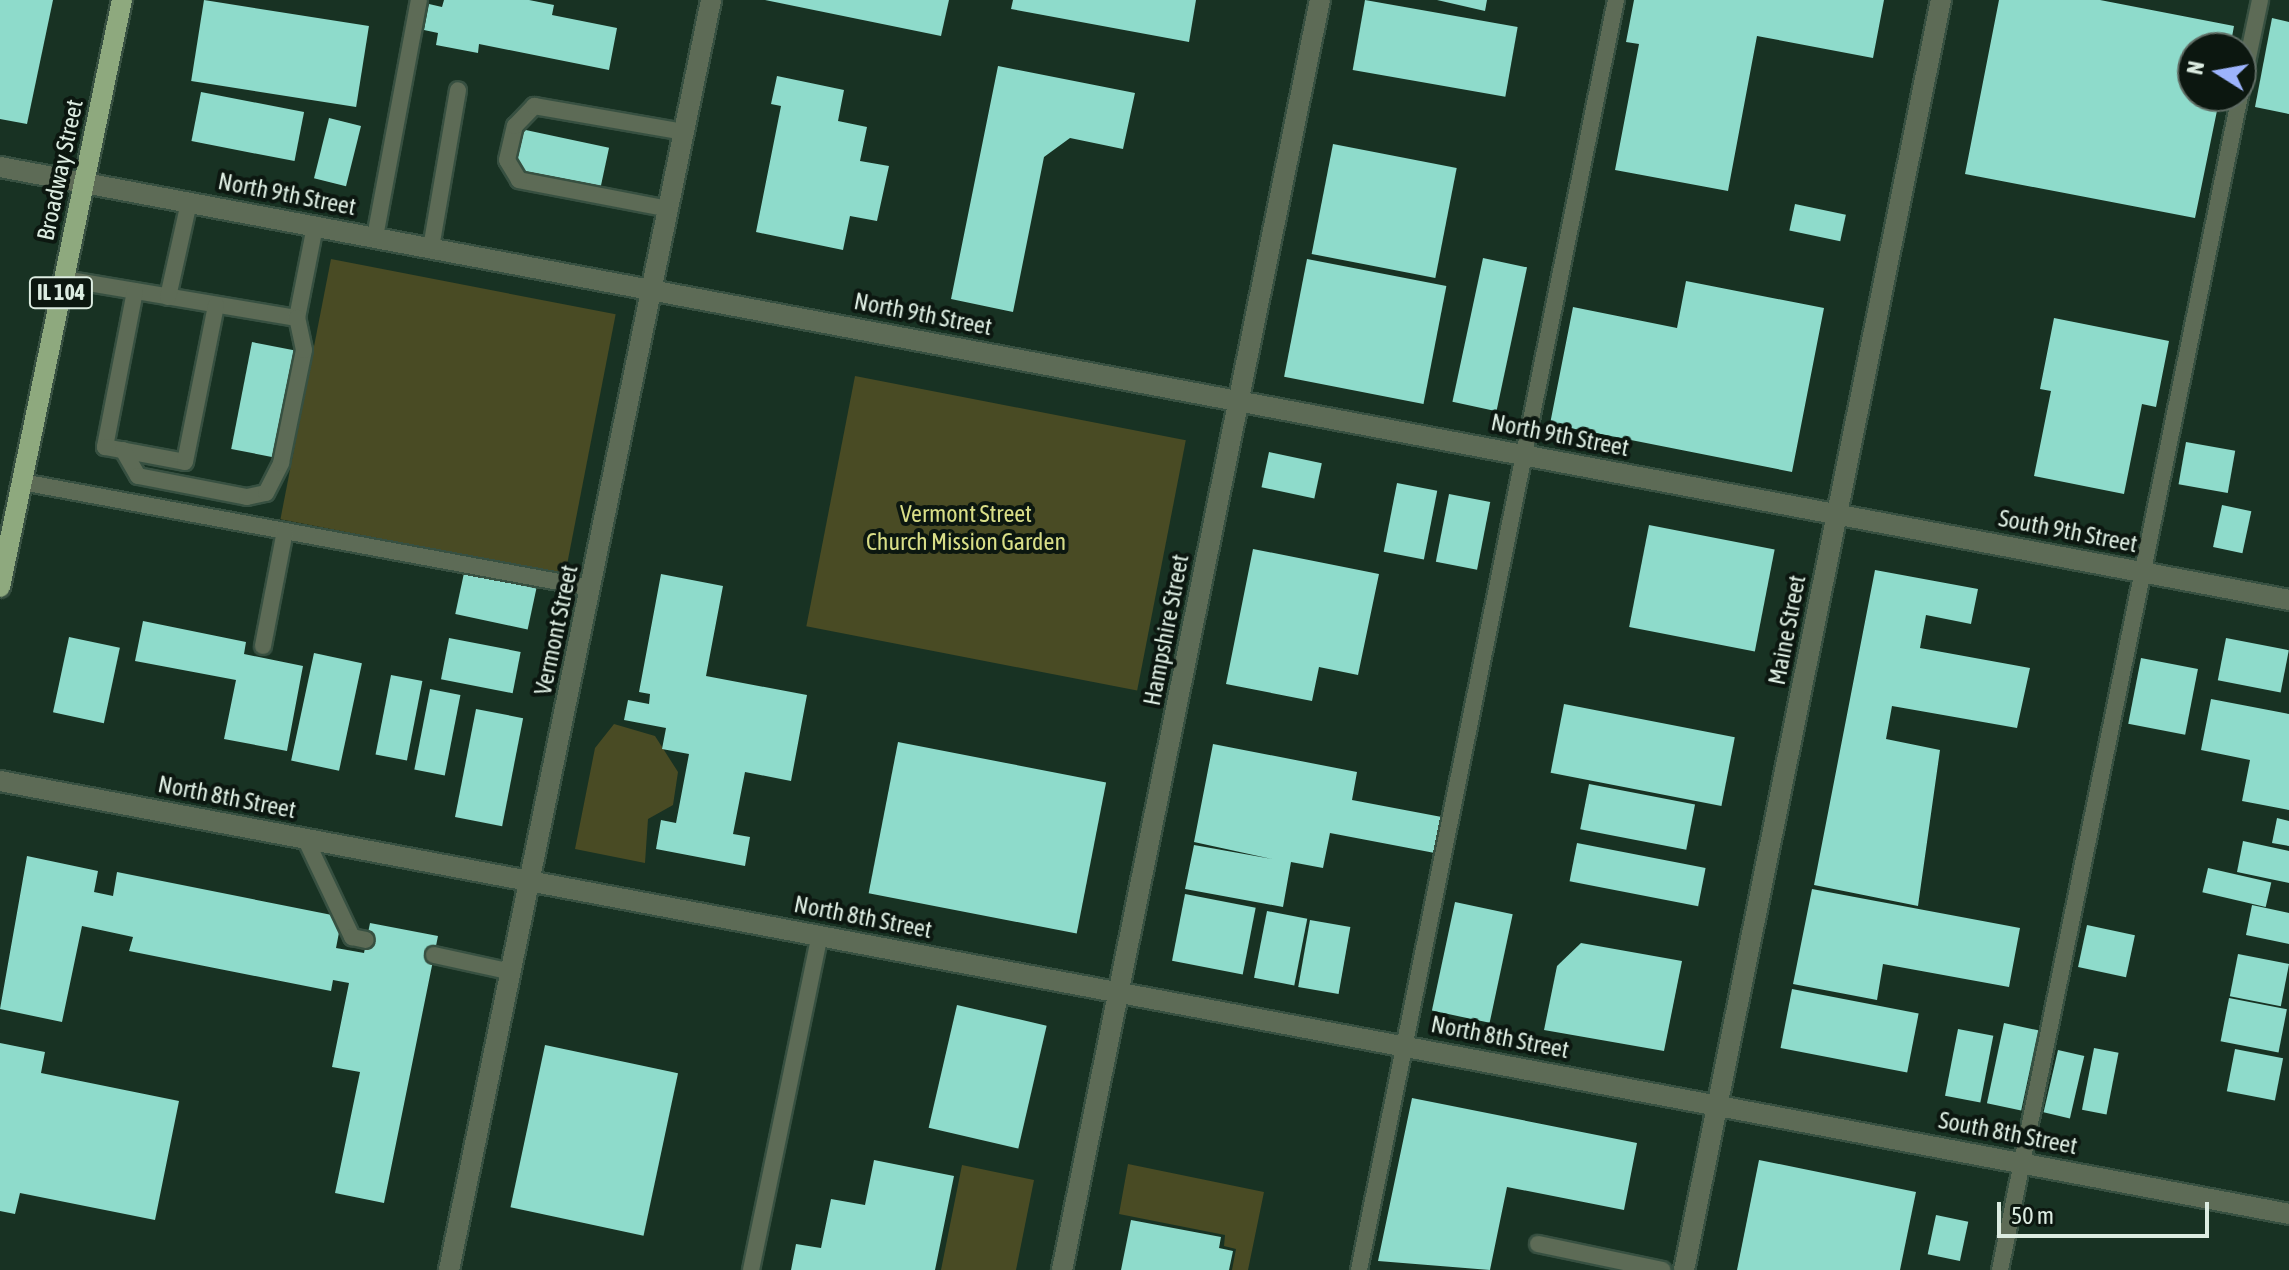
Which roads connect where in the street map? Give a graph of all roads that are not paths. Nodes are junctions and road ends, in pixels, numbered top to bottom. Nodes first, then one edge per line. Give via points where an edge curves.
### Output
1 (122, 0) edge
2 (419, 0) edge
3 (1320, 0) edge
4 (1616, 0) edge
5 (1941, 0) edge
6 (2260, 0) edge
7 (705, 1) edge
8 (2253, 32) edge
9 (458, 90) dead end
10 (2236, 112) edge
11 (685, 132) junction
12 (0, 167) edge
13 (84, 182) junction
14 (189, 202) junction
15 (669, 209) junction
16 (315, 226) junction
17 (375, 237) junction
18 (431, 248) junction
19 (64, 279) junction
20 (653, 289) junction
21 (135, 291) junction
22 (168, 297) junction
23 (216, 305) junction
24 (297, 318) junction
25 (1239, 401) junction
26 (123, 450) junction
27 (1525, 455) junction
28 (22, 482) junction
29 (1837, 514) junction
30 (285, 531) junction
31 (2142, 572) junction
32 (0, 587) edge
33 (591, 588) junction
34 (2289, 600) edge
35 (263, 646) dead end
36 (0, 781) edge
37 (305, 838) junction
38 (531, 881) junction
39 (820, 935) junction
40 (366, 940) dead end
41 (434, 955) dead end
42 (512, 972) junction
43 (1119, 991) junction
44 (1406, 1046) junction
45 (1717, 1105) junction
46 (2022, 1162) junction
47 (2289, 1214) edge
48 (1538, 1244) dead end
49 (449, 1270) edge
50 (751, 1270) edge
51 (1062, 1270) edge
52 (1359, 1270) edge
53 (1662, 1270) edge
54 (1684, 1270) edge
55 (2000, 1270) edge

1 - 13 main road, Broadway Street / IL 104
2 - 17 lane
3 - 25 street, Hampshire Street
4 - 27 lane
5 - 29 street, Maine Street
6 - 8 lane
7 - 11 street, Vermont Street
9 - 18 lane
10 - 31 lane
11 - 15 street, Vermont Street
11 - 15 lane via 534,106 515,126 507,160 519,180
12 - 13 street, North 9th Street
13 - 14 street, North 9th Street
13 - 19 main road, Broadway Street / IL 104
14 - 16 street, North 9th Street
14 - 22 lane
15 - 20 street, Vermont Street
16 - 17 street, North 9th Street
16 - 24 lane
17 - 18 street, North 9th Street
18 - 20 street, North 9th Street
19 - 21 lane
19 - 28 main road, Broadway Street / IL 104
20 - 25 street, North 9th Street
20 - 33 street, Vermont Street
21 - 22 lane
21 - 26 lane via 105,447
22 - 23 lane
23 - 24 lane
23 - 26 lane via 185,462
24 - 26 lane via 304,350 281,463 266,493 247,497 138,476
25 - 27 street, North 9th Street
25 - 43 street, Hampshire Street
27 - 29 street, North 9th Street
27 - 44 lane
28 - 30 lane
28 - 32 main road, Broadway Street / IL 104
29 - 31 street, South 9th Street
29 - 45 street, Maine Street
30 - 33 lane
30 - 35 lane
31 - 34 street, South 9th Street
31 - 46 lane
33 - 38 street, Vermont Street
36 - 37 street, North 8th Street
37 - 38 street, North 8th Street
37 - 40 lane via 352,937
38 - 39 street, North 8th Street
38 - 42 street, Vermont Street
39 - 43 street, North 8th Street
39 - 50 lane
41 - 42 lane
42 - 49 street, Vermont Street
43 - 44 street, North 8th Street
43 - 51 street, Hampshire Street
44 - 45 street, North 8th Street
44 - 52 lane
45 - 46 street, South 8th Street
45 - 54 street, Maine Street
46 - 47 street, South 8th Street
46 - 55 lane
48 - 53 lane

